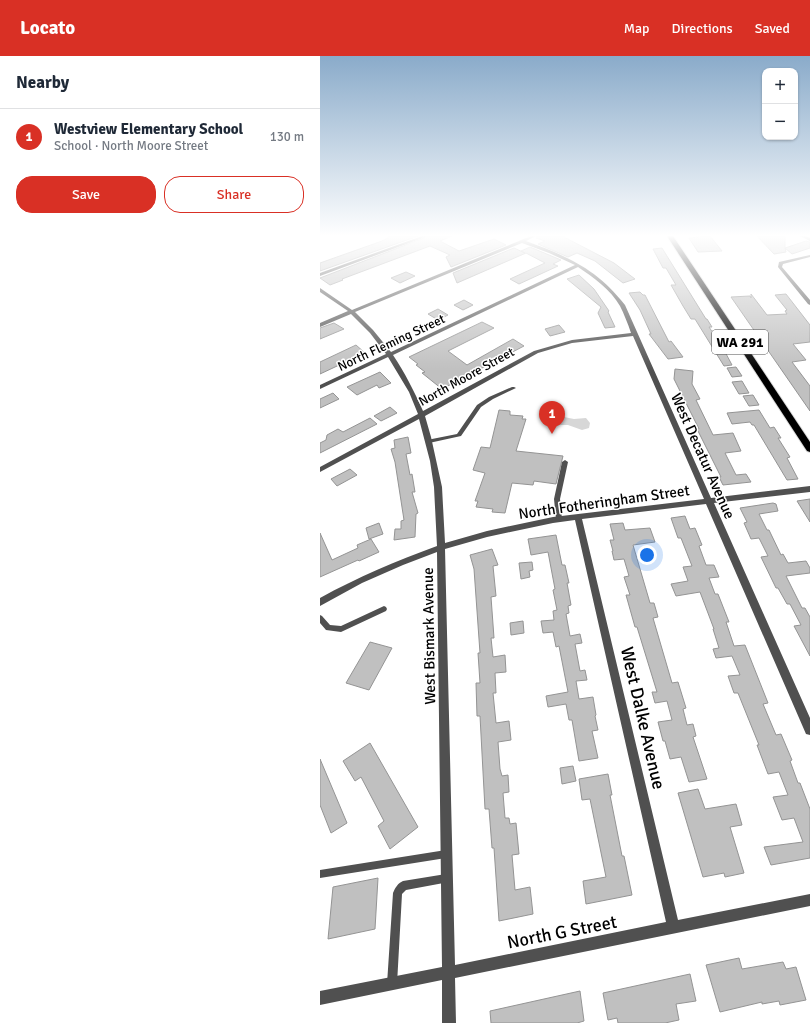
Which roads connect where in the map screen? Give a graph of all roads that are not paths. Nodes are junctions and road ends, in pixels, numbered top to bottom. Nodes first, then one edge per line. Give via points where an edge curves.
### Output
1 (425, 281) edge
2 (547, 281) edge
3 (601, 281) edge
4 (700, 281) edge
5 (792, 281) edge
6 (320, 290) edge
7 (810, 303) edge
8 (351, 312) junction
9 (320, 324) edge
10 (634, 334) junction
11 (390, 354) junction
12 (320, 387) edge
13 (514, 388) dead end
14 (422, 414) junction
15 (430, 441) junction
16 (810, 449) edge
17 (565, 462) dead end
18 (320, 470) edge
19 (810, 489) edge
20 (709, 502) junction
21 (578, 517) junction
22 (559, 519) junction
23 (441, 548) junction
24 (320, 602) edge
25 (384, 609) dead end
26 (320, 618) edge
27 (810, 730) edge
28 (446, 854) junction
29 (320, 874) edge
30 (446, 879) junction
31 (810, 900) edge
32 (674, 928) junction
33 (448, 972) junction
34 (392, 984) junction
35 (320, 998) edge
36 (449, 1023) edge

1 - 8 street
2 - 11 street, North Fleming Street
3 - 10 street, West Decatur Avenue via 622,305
4 - 16 main road, WA 291
5 - 7 street
6 - 8 street, West Bismark Avenue
8 - 9 street
8 - 11 street, West Bismark Avenue
10 - 14 street, North Moore Street via 552,345
10 - 20 street, West Decatur Avenue
11 - 12 street, North Fleming Street
11 - 14 street, West Bismark Avenue
13 - 15 lane via 479,406 459,436
14 - 15 street, West Bismark Avenue
14 - 18 street, North Moore Street
15 - 23 street, West Bismark Avenue via 438,489
17 - 22 lane via 557,499
19 - 20 street, North Fotheringham Street
20 - 21 street, North Fotheringham Street
20 - 27 street, West Decatur Avenue
21 - 22 street, North Fotheringham Street
21 - 32 street, West Dalke Avenue
22 - 23 street, North Fotheringham Street via 456,542
23 - 24 street, North Fotheringham Street via 373,575
23 - 28 street, West Bismark Avenue
25 - 26 lane via 341,629 328,628
28 - 29 lane
28 - 30 street, West Bismark Avenue
30 - 33 street, West Bismark Avenue
30 - 34 lane via 403,886 398,893
31 - 32 street, North G Street
32 - 33 street, North G Street
33 - 34 street, North G Street
33 - 36 street, West Bismark Avenue
34 - 35 street, North G Street

